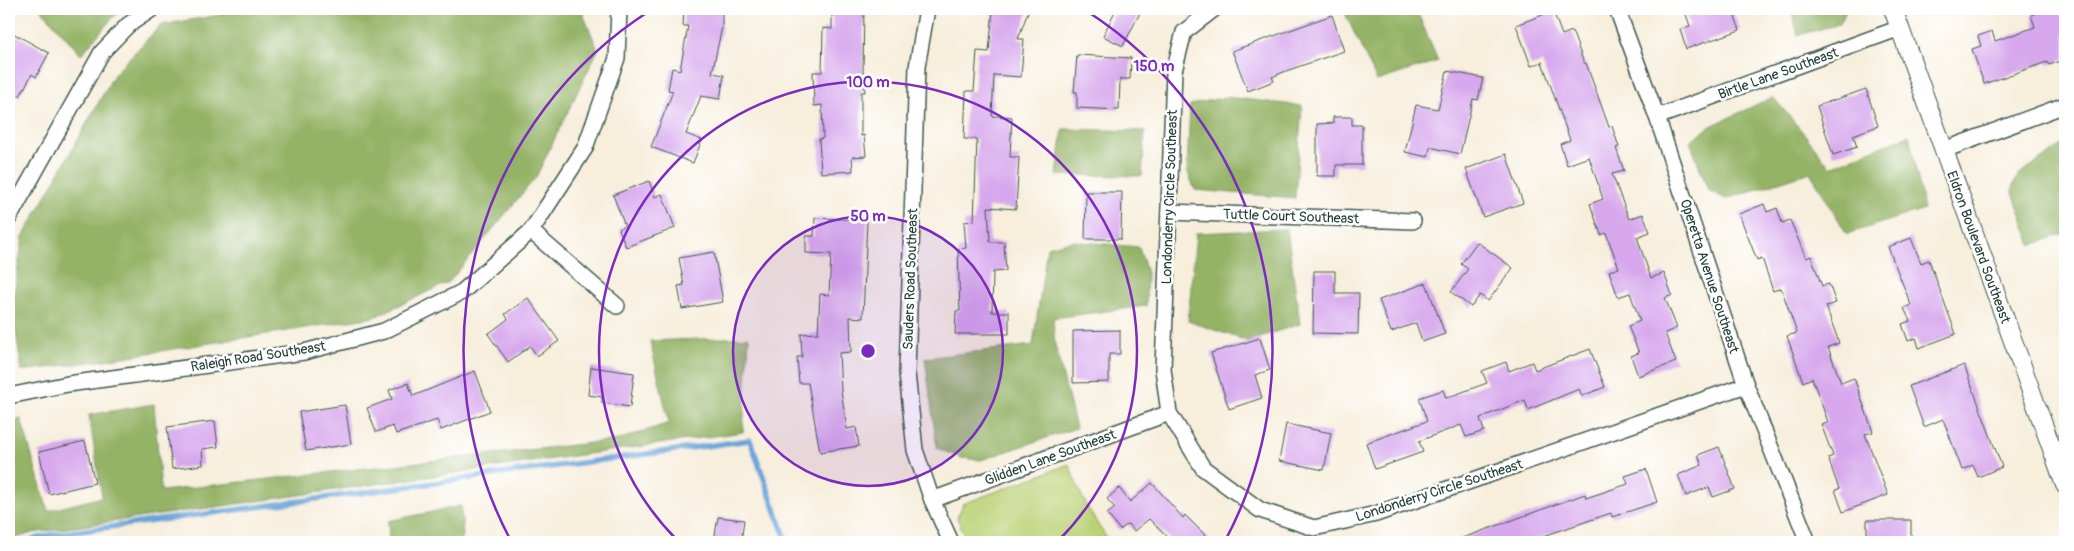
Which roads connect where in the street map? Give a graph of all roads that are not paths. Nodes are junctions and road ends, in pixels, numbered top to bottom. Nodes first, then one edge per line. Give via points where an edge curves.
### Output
1 (152, 9) edge
2 (619, 9) edge
3 (927, 9) edge
4 (1214, 9) edge
5 (1617, 9) edge
6 (1893, 9) edge
7 (1900, 28) junction
8 (2065, 105) edge
9 (1657, 117) junction
10 (1944, 150) junction
11 (1169, 212) junction
12 (9, 218) edge
13 (1413, 221) dead end
14 (530, 231) junction
15 (617, 306) dead end
16 (1746, 385) junction
17 (9, 396) edge
18 (1169, 413) junction
19 (2065, 485) edge
20 (932, 500) junction
21 (951, 542) edge
22 (1808, 542) edge

1 - 12 street via 128,25 102,52
2 - 14 street, Raleigh Road Southeast via 617,58 585,148
3 - 20 street, Sauders Road Southeast via 917,67 907,373 915,450
4 - 11 street, Londonderry Circle Southeast via 1184,32 1174,71
5 - 9 street, Operetta Avenue Southeast
6 - 7 street, Eldron Boulevard Southeast
7 - 9 street, Birtle Lane Southeast
7 - 10 street, Eldron Boulevard Southeast
8 - 10 street
9 - 16 street, Operetta Avenue Southeast
10 - 19 street, Eldron Boulevard Southeast
11 - 13 street, Tuttle Court Southeast
11 - 18 street, Londonderry Circle Southeast via 1163,369
14 - 15 street
14 - 17 street, Raleigh Road Southeast via 462,292 384,331 304,352 68,384
16 - 18 street, Londonderry Circle Southeast via 1376,514 1314,528 1260,510 1203,468
16 - 22 street, Operetta Avenue Southeast
18 - 20 street, Glidden Lane Southeast
20 - 21 street, Sauders Road Southeast

